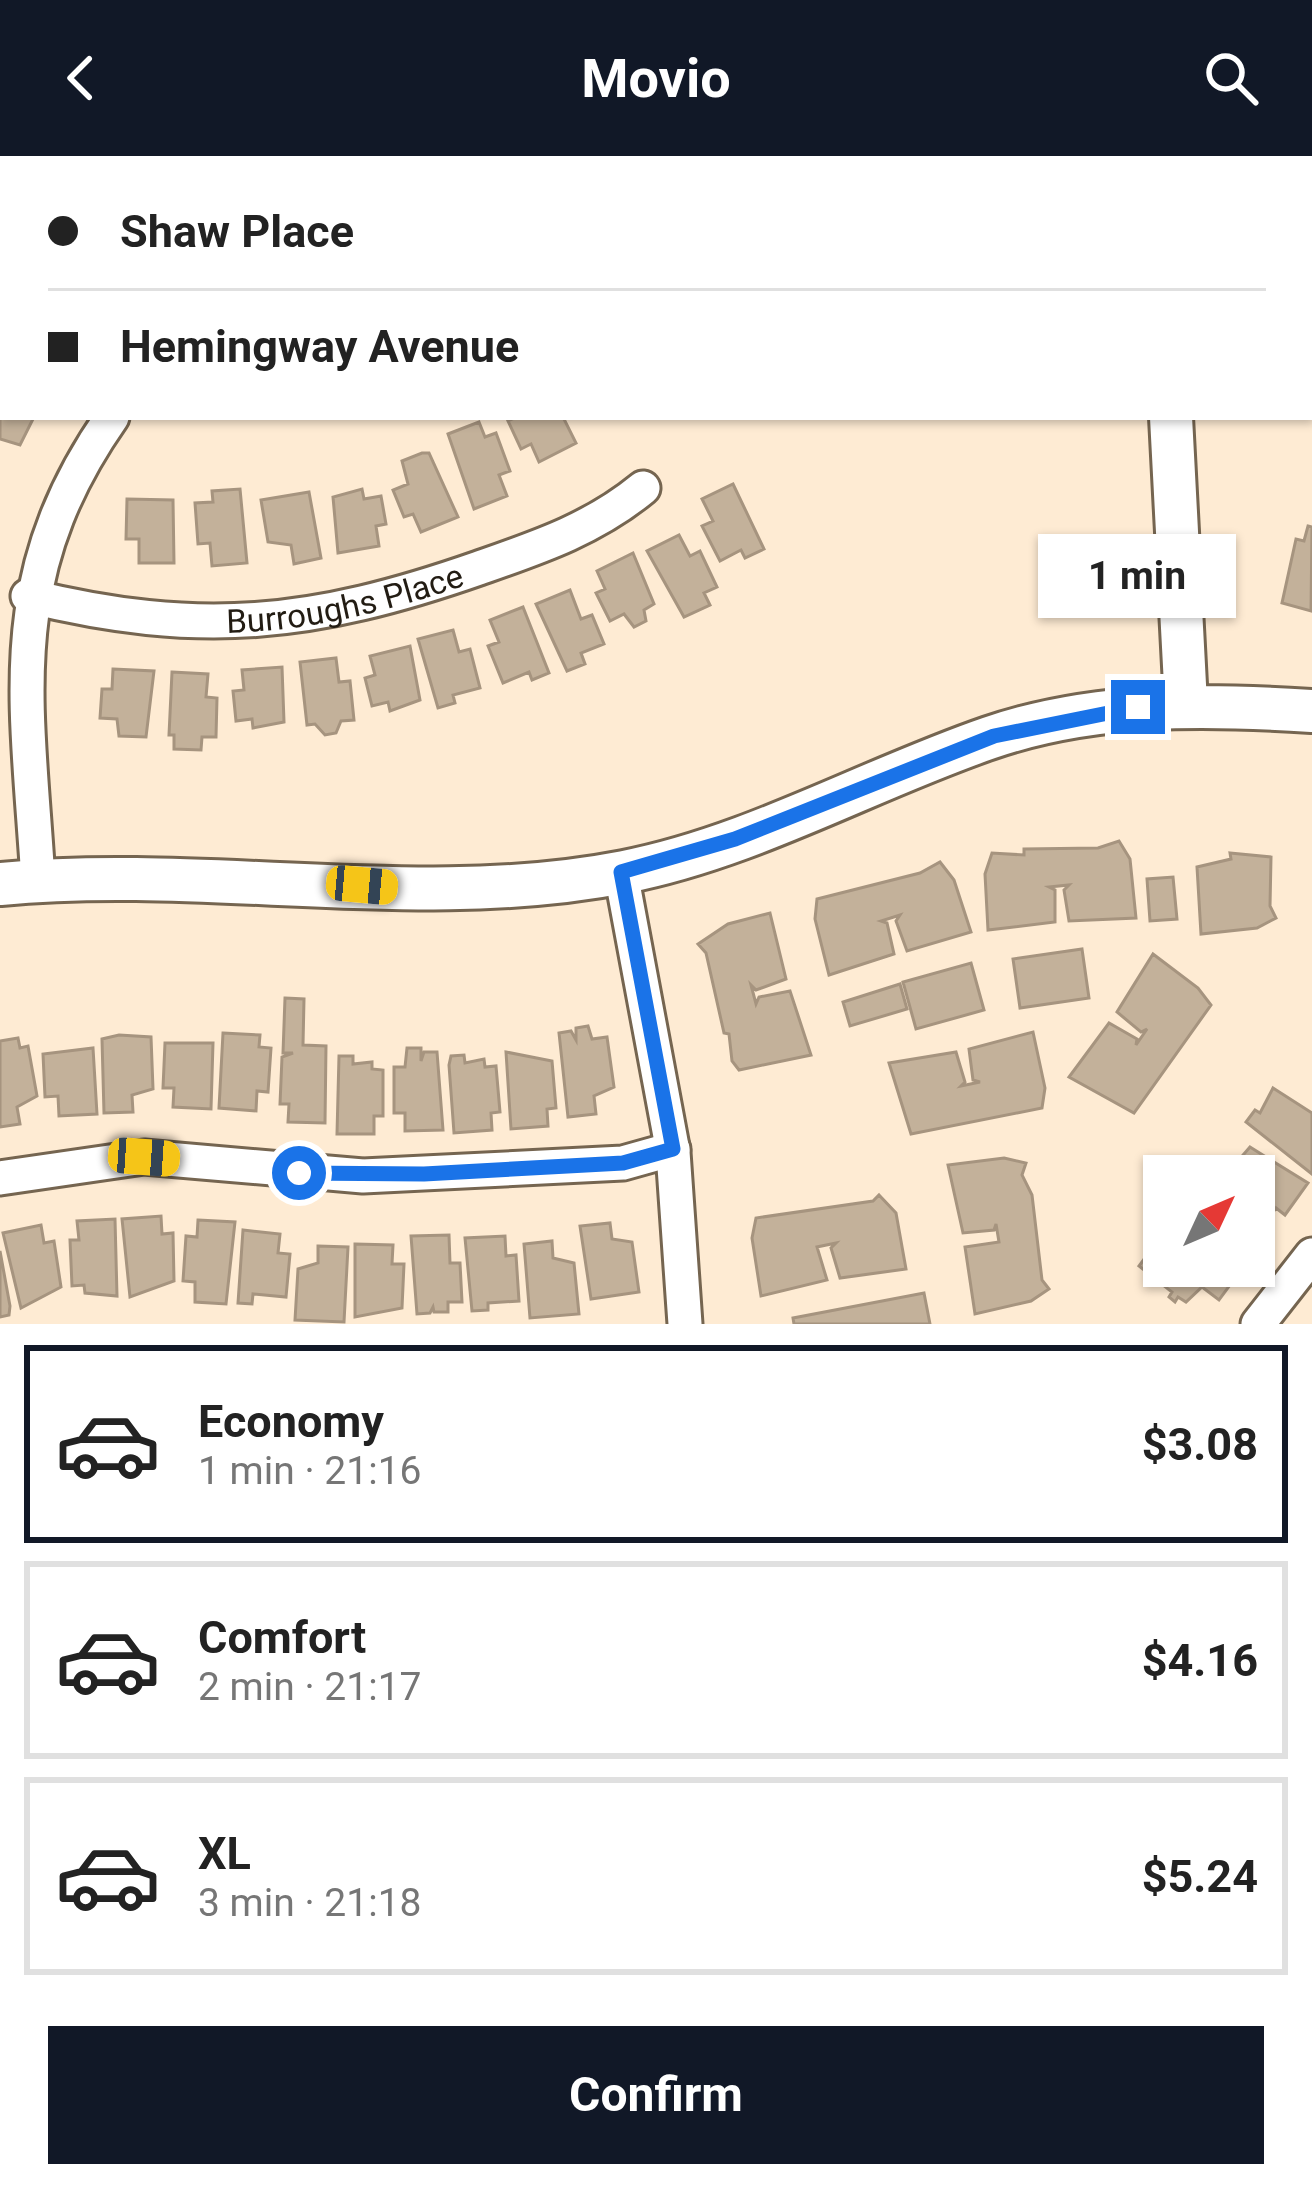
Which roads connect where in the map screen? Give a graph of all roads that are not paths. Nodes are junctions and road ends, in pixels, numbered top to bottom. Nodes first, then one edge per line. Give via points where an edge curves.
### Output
1 (110, 420) edge
2 (1172, 420) edge
3 (643, 488) dead end
4 (28, 596) junction
5 (1186, 704) junction
6 (1312, 711) edge
7 (621, 872) junction
8 (19, 882) edge
9 (673, 1149) junction
10 (0, 1178) edge
11 (1312, 1255) edge
12 (685, 1324) edge
13 (1258, 1324) edge

1 - 4 street via 77,472
2 - 5 main road
3 - 4 street, Burroughs Place via 570,536 325,614 203,625
4 - 8 street
5 - 6 main road
5 - 7 main road via 994,736 744,836
7 - 8 main road via 460,889
7 - 9 street
9 - 10 street via 623,1163 383,1175 144,1157
9 - 12 street
11 - 13 street

